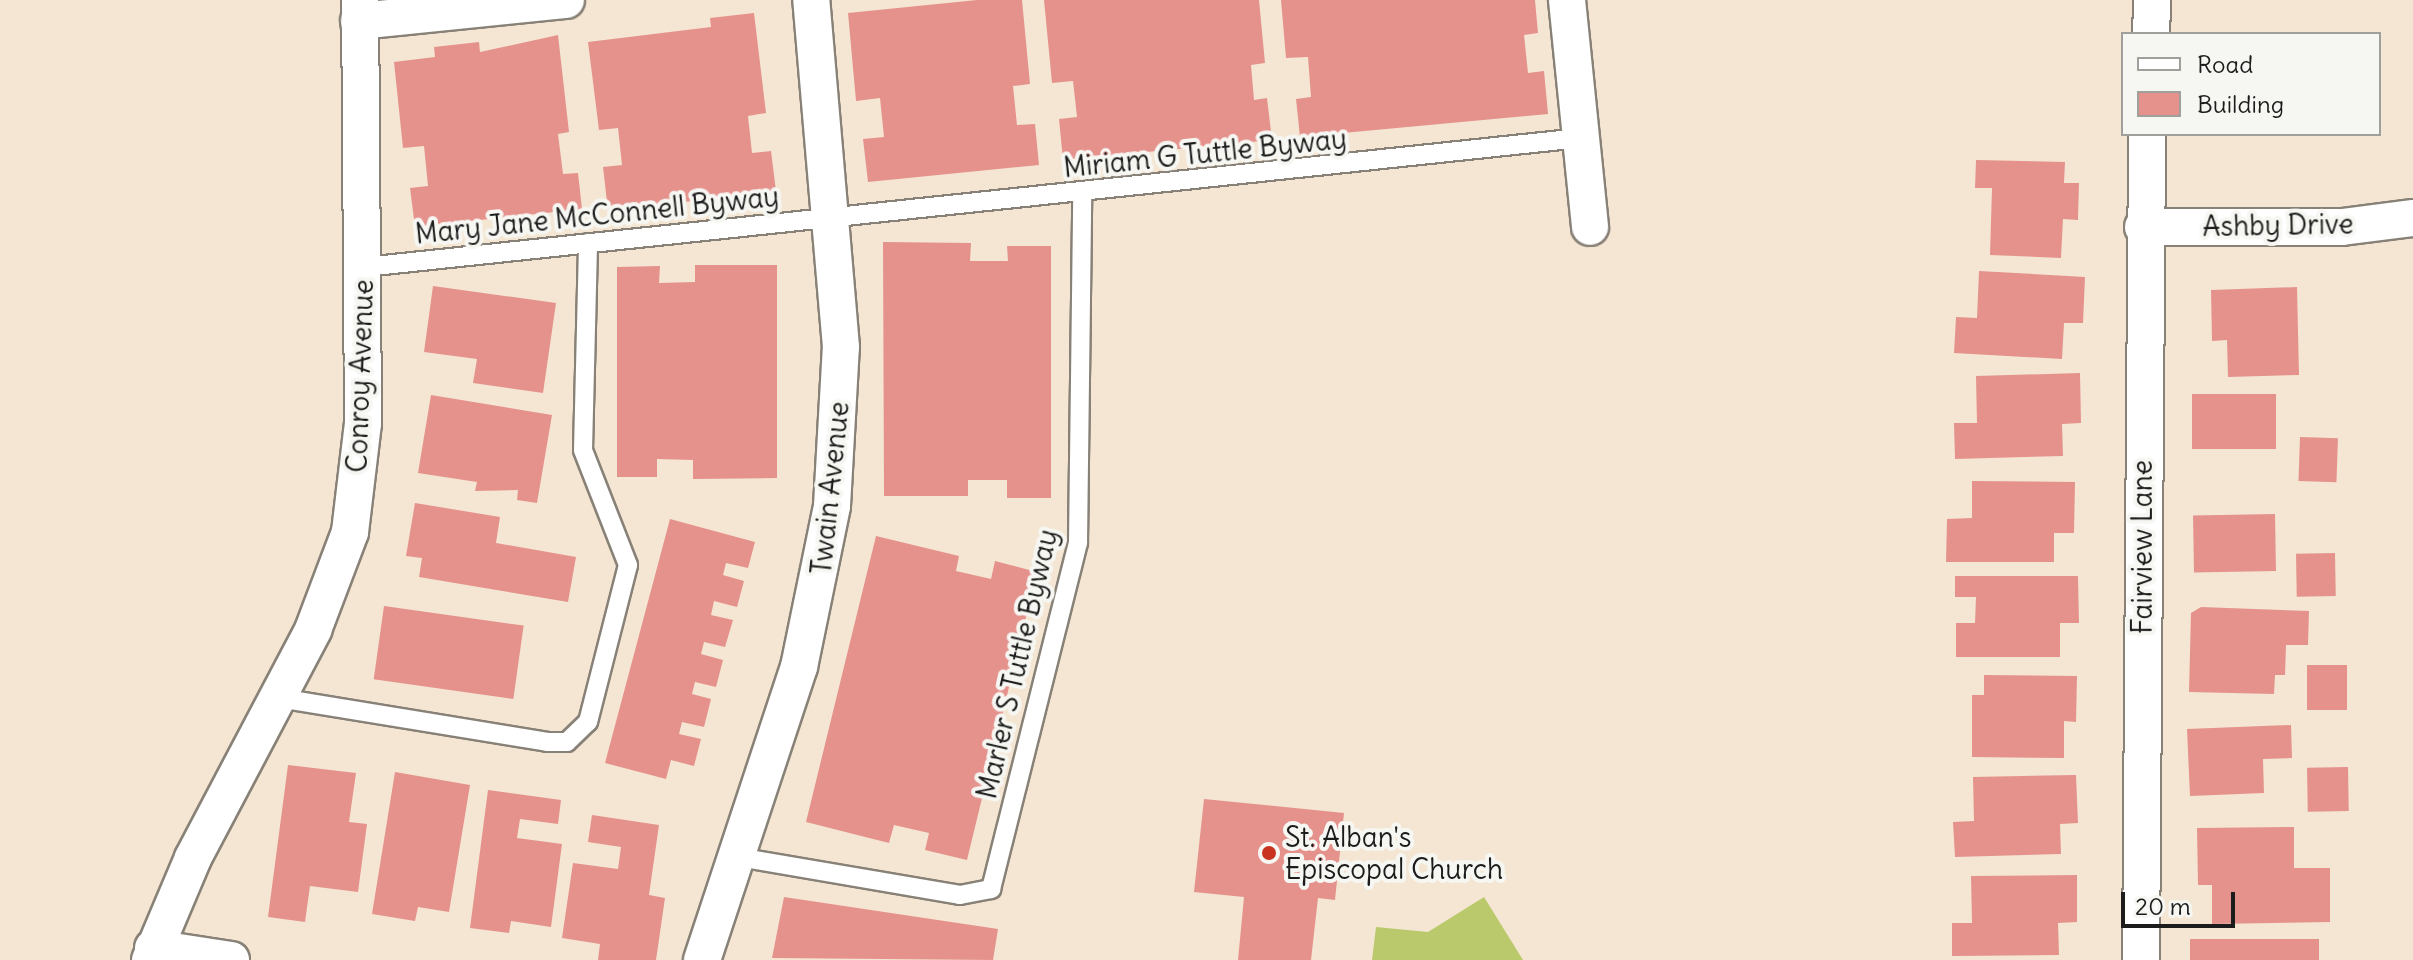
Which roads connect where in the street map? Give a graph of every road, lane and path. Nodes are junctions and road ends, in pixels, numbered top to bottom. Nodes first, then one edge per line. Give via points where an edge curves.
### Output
1 (566, 0) edge
2 (811, 0) edge
3 (1567, 0) edge
4 (2152, 0) edge
5 (360, 11) edge
6 (2151, 32) edge
7 (2147, 136) edge
8 (1581, 138) junction
9 (1082, 192) junction
10 (2413, 218) edge
11 (834, 220) junction
12 (1590, 227) dead end
13 (2143, 227) junction
14 (588, 243) junction
15 (365, 267) junction
16 (279, 698) junction
17 (738, 857) junction
18 (152, 954) edge
19 (231, 960) edge
20 (702, 960) edge
21 (2141, 960) edge

1 - 5 street
2 - 11 street, Twain Avenue
3 - 8 street
4 - 6 street
5 - 15 street, Conroy Avenue
7 - 13 street, Fairview Lane
8 - 9 lane, Miriam G Tuttle Byway
8 - 12 street
9 - 11 lane, Miriam G Tuttle Byway
9 - 17 lane, Marler S Tuttle Byway via 1078,543 991,889 960,895
10 - 13 street, Ashby Drive via 2342,227
11 - 14 lane, Mary Jane McConnell Byway
11 - 17 street, Twain Avenue via 841,347 832,506 799,667
13 - 21 street, Fairview Lane
14 - 15 lane, Mary Jane McConnell Byway
14 - 16 lane via 583,450 628,565 588,722 567,742 547,742
15 - 16 street, Conroy Avenue via 363,423 350,532
16 - 18 street, Conroy Avenue
17 - 20 street, Twain Avenue
18 - 19 street

